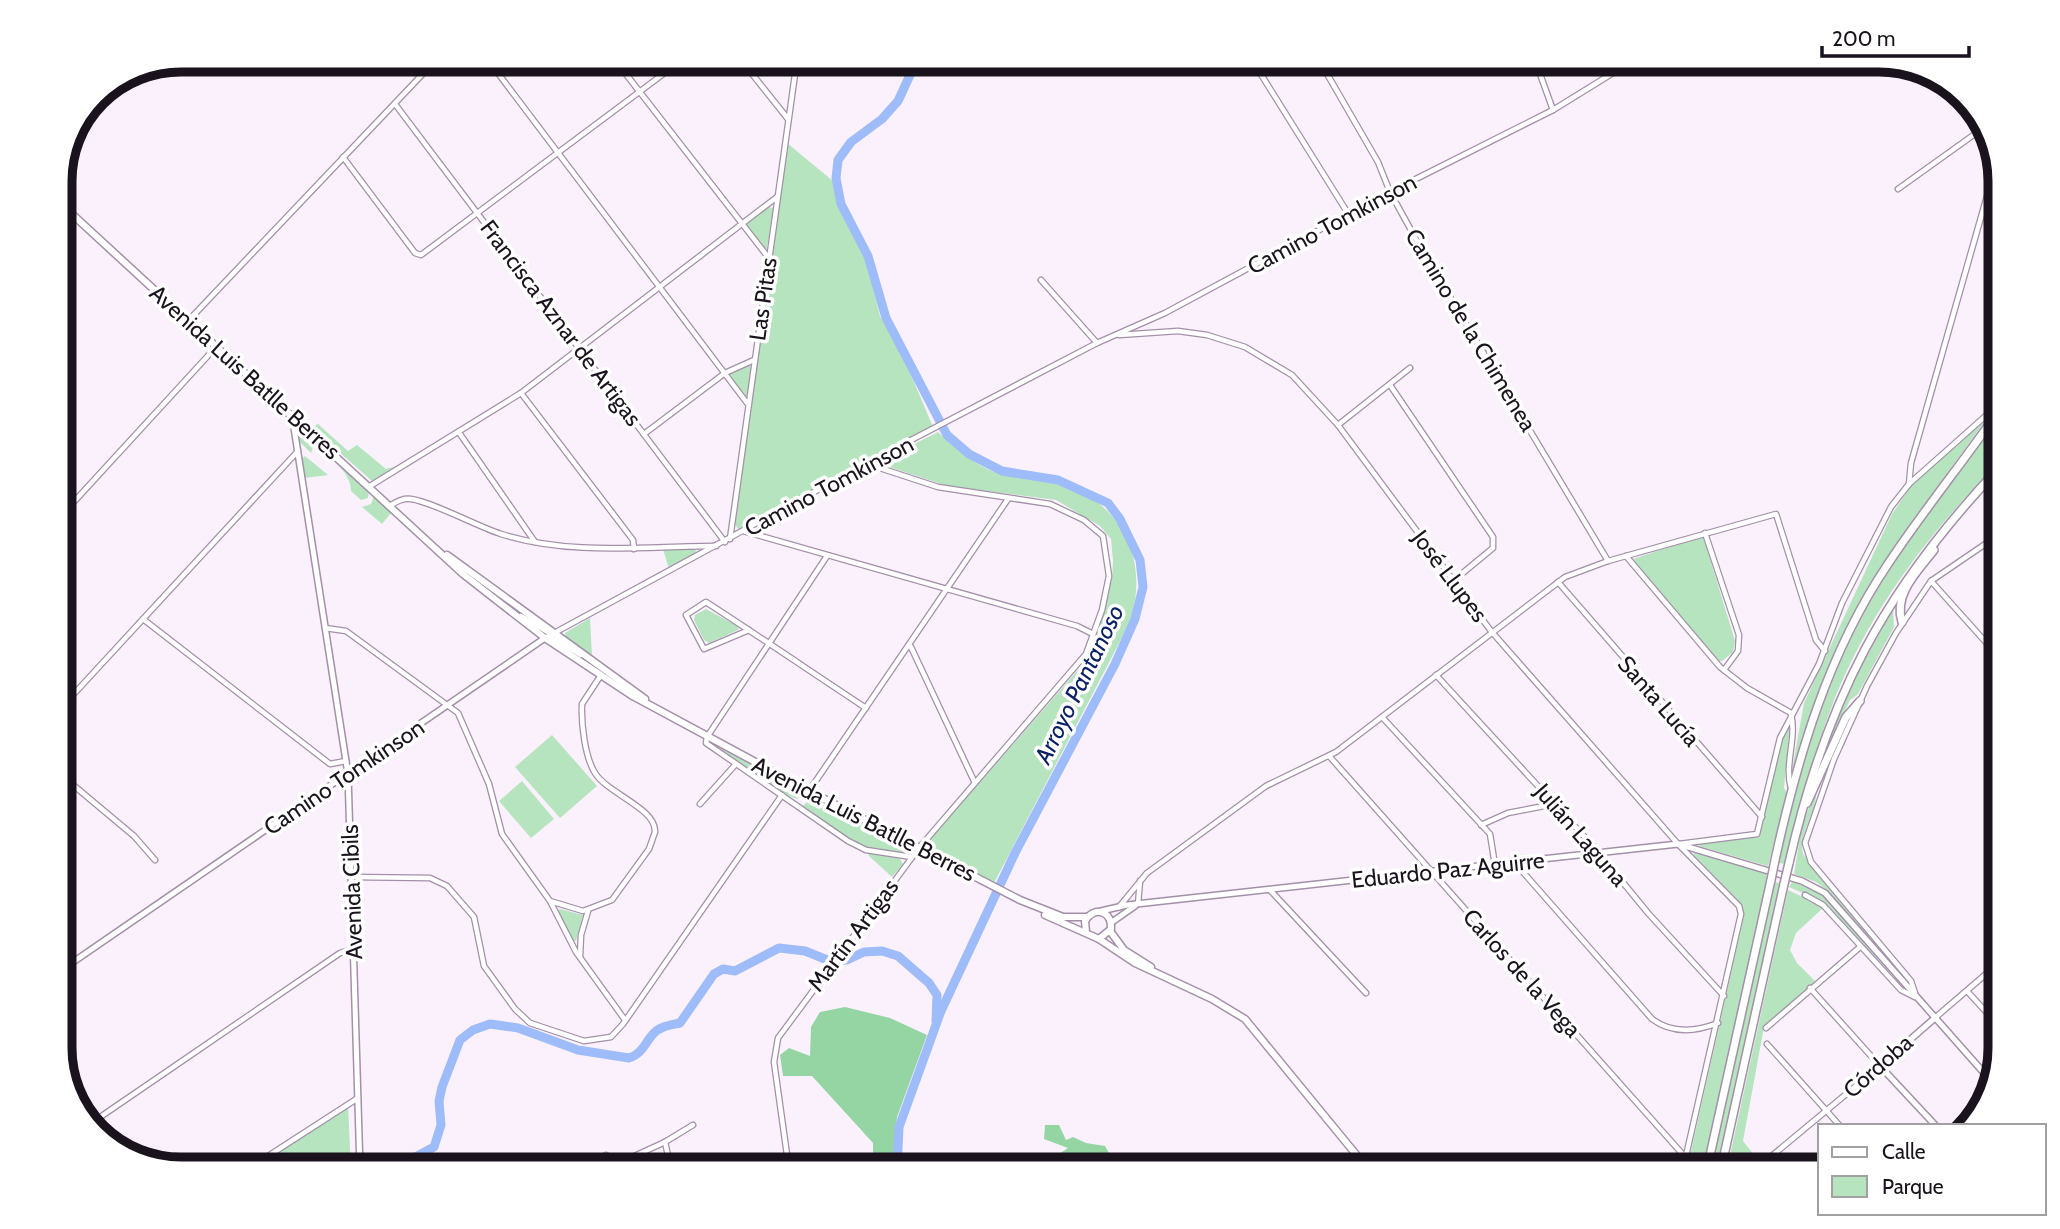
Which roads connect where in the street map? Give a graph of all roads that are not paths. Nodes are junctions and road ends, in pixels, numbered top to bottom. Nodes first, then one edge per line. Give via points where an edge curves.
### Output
1 (425, 72) edge
2 (497, 72) edge
3 (625, 72) edge
4 (665, 72) edge
5 (751, 72) edge
6 (795, 72) edge
7 (1260, 72) edge
8 (1325, 72) edge
9 (1539, 72) edge
10 (1615, 72) edge
11 (640, 90) junction
12 (395, 104) junction
13 (1553, 110) junction
14 (789, 120) junction
15 (1977, 132) edge
16 (557, 152) junction
17 (343, 157) junction
18 (1898, 189) dead end
19 (1390, 192) junction
20 (1988, 193) edge
21 (777, 197) junction
22 (478, 212) junction
23 (72, 215) edge
24 (1349, 215) junction
25 (741, 226) junction
26 (768, 258) junction
27 (1041, 281) dead end
28 (660, 286) junction
29 (188, 321) junction
30 (1112, 336) junction
31 (1097, 343) junction
32 (216, 347) junction
33 (581, 348) junction
34 (754, 360) junction
35 (1410, 368) dead end
36 (725, 373) junction
37 (1390, 385) junction
38 (521, 393) junction
39 (747, 404) junction
40 (1988, 414) edge
41 (292, 415) junction
42 (1338, 425) junction
43 (1988, 425) edge
44 (304, 426) junction
45 (460, 434) junction
46 (644, 434) junction
47 (298, 451) junction
48 (871, 461) junction
49 (1988, 480) edge
50 (1909, 484) junction
51 (370, 486) junction
52 (1008, 499) junction
53 (72, 504) edge
54 (391, 505) junction
55 (743, 531) junction
56 (1705, 533) junction
57 (1939, 535) junction
58 (727, 540) junction
59 (430, 541) junction
60 (1988, 542) edge
61 (536, 543) junction
62 (718, 545) junction
63 (634, 549) junction
64 (827, 556) junction
65 (1626, 556) junction
66 (1608, 561) junction
67 (1453, 581) junction
68 (1931, 581) junction
69 (1558, 582) junction
70 (947, 590) junction
71 (1899, 610) junction
72 (1909, 612) junction
73 (143, 619) junction
74 (1902, 622) junction
75 (325, 628) junction
76 (749, 630) junction
77 (1491, 631) junction
78 (1093, 634) junction
79 (549, 636) junction
80 (769, 643) junction
81 (1988, 645) edge
82 (911, 646) junction
83 (1825, 651) junction
84 (1724, 670) junction
85 (602, 673) junction
86 (1436, 675) junction
87 (72, 696) edge
88 (1860, 701) junction
89 (450, 705) junction
90 (866, 708) junction
91 (1791, 713) junction
92 (1382, 717) junction
93 (707, 737) junction
94 (1330, 757) junction
95 (346, 761) junction
96 (734, 765) junction
97 (348, 774) junction
98 (974, 781) junction
99 (72, 785) edge
100 (1792, 789) junction
101 (809, 791) junction
102 (782, 795) junction
103 (700, 804) dead end
104 (1555, 804) junction
105 (1762, 817) junction
106 (1799, 819) junction
107 (1481, 825) junction
108 (1678, 844) junction
109 (919, 848) junction
110 (1598, 853) junction
111 (912, 857) junction
112 (155, 860) dead end
113 (1515, 863) junction
114 (1495, 865) junction
115 (1433, 872) junction
116 (351, 877) junction
117 (1140, 880) junction
118 (1270, 890) junction
119 (1805, 895) dead end
120 (1017, 898) junction
121 (550, 901) junction
122 (1138, 904) junction
123 (1119, 906) junction
124 (589, 910) junction
125 (1098, 911) junction
126 (1086, 917) junction
127 (1112, 922) junction
128 (1110, 931) junction
129 (1086, 932) junction
130 (1100, 939) junction
131 (1860, 947) junction
132 (353, 948) junction
133 (580, 957) junction
134 (72, 963) edge
135 (1988, 972) edge
136 (1164, 976) junction
137 (1811, 988) junction
138 (1966, 991) junction
139 (1366, 993) dead end
140 (1724, 996) junction
141 (1916, 998) junction
142 (1922, 1003) junction
143 (1988, 1014) edge
144 (1936, 1017) junction
145 (625, 1020) junction
146 (1718, 1023) junction
147 (1929, 1023) junction
148 (1766, 1028) dead end
149 (1957, 1043) junction
150 (1767, 1044) dead end
151 (1880, 1066) junction
152 (1985, 1075) edge
153 (358, 1098) junction
154 (1826, 1110) junction
155 (98, 1118) edge
156 (1838, 1124) edge
157 (1934, 1124) edge
158 (694, 1125) dead end
159 (665, 1142) junction
160 (267, 1157) edge
161 (360, 1157) edge
162 (633, 1157) edge
163 (668, 1157) edge
164 (787, 1157) edge
165 (1357, 1157) edge
166 (1685, 1157) edge
167 (1686, 1157) edge
168 (1710, 1157) edge
169 (1724, 1157) edge
170 (1771, 1157) edge

1 - 12 street
2 - 16 street
3 - 11 street
4 - 11 street
5 - 14 street
6 - 14 street, Las Pitas
7 - 24 street
8 - 19 street, Camino de la Chimenea via 1378,162
9 - 13 street
10 - 13 street, Camino Tomkinson
11 - 16 street
11 - 25 street
12 - 17 street
12 - 22 street, Francisca Aznar de Artigas
13 - 19 street, Camino Tomkinson
14 - 21 street, Las Pitas
15 - 18 street
16 - 22 street
16 - 28 street
17 - 22 street via 415,253 421,255
17 - 29 street
19 - 24 street, Camino Tomkinson
19 - 66 street, Camino de la Chimenea
20 - 50 street via 1911,463
21 - 25 street
21 - 26 street, Las Pitas
22 - 33 street, Francisca Aznar de Artigas
23 - 29 main road, Avenida Luis Batlle Berres
24 - 30 street, Camino Tomkinson via 1165,313
25 - 26 street
25 - 28 street
26 - 34 street, Las Pitas
27 - 31 street
28 - 33 street
28 - 36 street
29 - 32 main road, Avenida Luis Batlle Berres
30 - 31 street, Camino Tomkinson
30 - 42 street, José Llupes via 1188,331 1245,347 1292,375
31 - 48 street, Camino Tomkinson
32 - 41 main road, Avenida Luis Batlle Berres
32 - 53 street
33 - 38 street
33 - 46 street, Francisca Aznar de Artigas
34 - 36 street
34 - 39 street, Las Pitas
35 - 37 street
36 - 39 street
36 - 46 street
37 - 42 street
37 - 67 street via 1494,543
38 - 45 street
38 - 63 street via 633,540
39 - 58 street, Las Pitas
40 - 50 street
41 - 44 main road, Avenida Luis Batlle Berres
41 - 47 street, Avenida Cibils
42 - 67 street, José Llupes
43 - 100 highway via 1888,564 1862,608 1825,686
44 - 47 street, Avenida Cibils via 297,437
44 - 51 main road, Avenida Luis Batlle Berres
45 - 51 street
45 - 61 street
46 - 58 street, Francisca Aznar de Artigas
47 - 73 street
47 - 75 street, Avenida Cibils
48 - 52 street, Martín Artigas via 938,486
48 - 55 street, Camino Tomkinson
49 - 57 highway
50 - 83 street via 1891,507 1853,580
51 - 54 main road, Avenida Luis Batlle Berres
52 - 70 street
52 - 78 street, Martín Artigas via 1060,507 1103,536 1109,576
54 - 59 main road, Avenida Luis Batlle Berres
54 - 61 street via 414,499 464,521
55 - 58 street, Camino Tomkinson
55 - 64 street
56 - 65 street
56 - 83 street via 1773,513 1777,516 1816,640
56 - 84 street via 1739,635 1738,652
57 - 71 highway via 1906,589
57 - 106 highway via 1892,600 1849,677 1820,747
58 - 62 street, Camino Tomkinson
59 - 79 main road, Avenida Luis Batlle Berres
59 - 79 main road, Avenida Luis Batlle Berres via 513,614
60 - 68 street
61 - 63 street
62 - 63 street
62 - 79 street, Camino Tomkinson
64 - 70 street
64 - 80 street
65 - 66 street
65 - 84 street
66 - 69 street
67 - 77 street, José Llupes
68 - 72 street
68 - 81 street
69 - 77 street
69 - 105 street, Santa Lucía
70 - 78 street
70 - 82 street
71 - 72 highway
71 - 74 highway
72 - 74 street
73 - 87 street
73 - 95 street via 330,764
74 - 88 street
75 - 89 street via 346,631
75 - 95 street, Avenida Cibils
76 - 76 street via 704,649 686,615 706,602
76 - 80 street
77 - 86 street
77 - 108 street, José Llupes
78 - 98 street, Martín Artigas via 1077,667
79 - 85 main road, Avenida Luis Batlle Berres
79 - 85 main road, Avenida Luis Batlle Berres via 585,656
79 - 89 street, Camino Tomkinson
80 - 90 street
80 - 93 street
82 - 90 street
82 - 98 street
83 - 91 street
84 - 91 street
85 - 93 main road, Avenida Luis Batlle Berres
85 - 124 street via 582,704 592,766 601,781 649,816 655,832 649,849 618,894
86 - 92 street
86 - 104 street, Julián Laguna
88 - 106 highway via 1846,717
88 - 141 street via 1808,831 1807,856 1911,982
89 - 97 street, Camino Tomkinson
89 - 121 street via 476,748 502,834
90 - 101 street
91 - 100 street via 1794,731 1788,778
91 - 105 street via 1772,763
92 - 94 street
92 - 107 street
93 - 96 street, Avenida Luis Batlle Berres via 709,747
93 - 101 main road, Avenida Luis Batlle Berres
94 - 115 street, Carlos de la Vega
94 - 117 street via 1266,786
95 - 97 street, Avenida Cibils
96 - 102 street, Avenida Luis Batlle Berres
96 - 103 street
97 - 116 street, Avenida Cibils
97 - 134 street, Camino Tomkinson
98 - 109 street, Martín Artigas
99 - 112 street via 134,836
100 - 168 highway, bridge
101 - 109 main road, Avenida Luis Batlle Berres
102 - 111 street, Avenida Luis Batlle Berres via 856,845
102 - 145 street
104 - 107 street via 1508,813
104 - 110 street, Julián Laguna
105 - 108 street, Eduardo Paz Aguirre via 1757,834
106 - 169 highway, bridge
107 - 114 street via 1492,835
108 - 110 street, Eduardo Paz Aguirre
108 - 140 street, José Llupes via 1736,902 1741,914
108 - 141 street via 1802,881 1825,893
109 - 111 street, Martín Artigas
109 - 120 main road, Avenida Luis Batlle Berres
110 - 113 street, Eduardo Paz Aguirre
110 - 140 street, Julián Laguna
111 - 164 street, Martín Artigas via 774,1045
113 - 114 street, Eduardo Paz Aguirre
113 - 146 street via 1651,1019 1691,1031
114 - 115 street, Eduardo Paz Aguirre
115 - 118 street, Eduardo Paz Aguirre
115 - 166 street, Carlos de la Vega
116 - 132 street, Avenida Cibils
116 - 145 street via 430,878 447,886 472,914 484,966 521,1016 538,1027 584,1041 611,1037
117 - 122 street
117 - 123 street
118 - 122 street, Eduardo Paz Aguirre
118 - 139 street
119 - 131 street via 1823,905
120 - 126 main road, Avenida Luis Batlle Berres via 1063,917
120 - 129 main road, Avenida Luis Batlle Berres
121 - 124 street
121 - 133 street
122 - 123 street, Eduardo Paz Aguirre
122 - 127 street
123 - 125 street, Eduardo Paz Aguirre
124 - 133 street
125 - 126 main road
125 - 127 main road
126 - 129 main road
127 - 128 main road
128 - 130 main road
128 - 136 main road via 1124,950
129 - 130 main road
130 - 136 main road
131 - 137 street
131 - 141 street via 1901,990
132 - 153 street, Avenida Cibils
132 - 155 street
133 - 145 street
135 - 138 street, Córdoba
136 - 165 main road via 1245,1019
137 - 148 street
137 - 151 street
138 - 143 street
138 - 144 street, Córdoba
140 - 146 street
141 - 142 street
142 - 144 street
142 - 147 street
144 - 147 street, Córdoba
144 - 149 street
146 - 167 street
147 - 149 street via 1938,1023
147 - 151 street, Córdoba
149 - 152 street
150 - 154 street
151 - 154 street, Córdoba
151 - 157 street
153 - 160 street
153 - 161 street, Avenida Cibils
154 - 156 street
154 - 170 street, Córdoba
158 - 159 street
159 - 162 street
159 - 163 street

